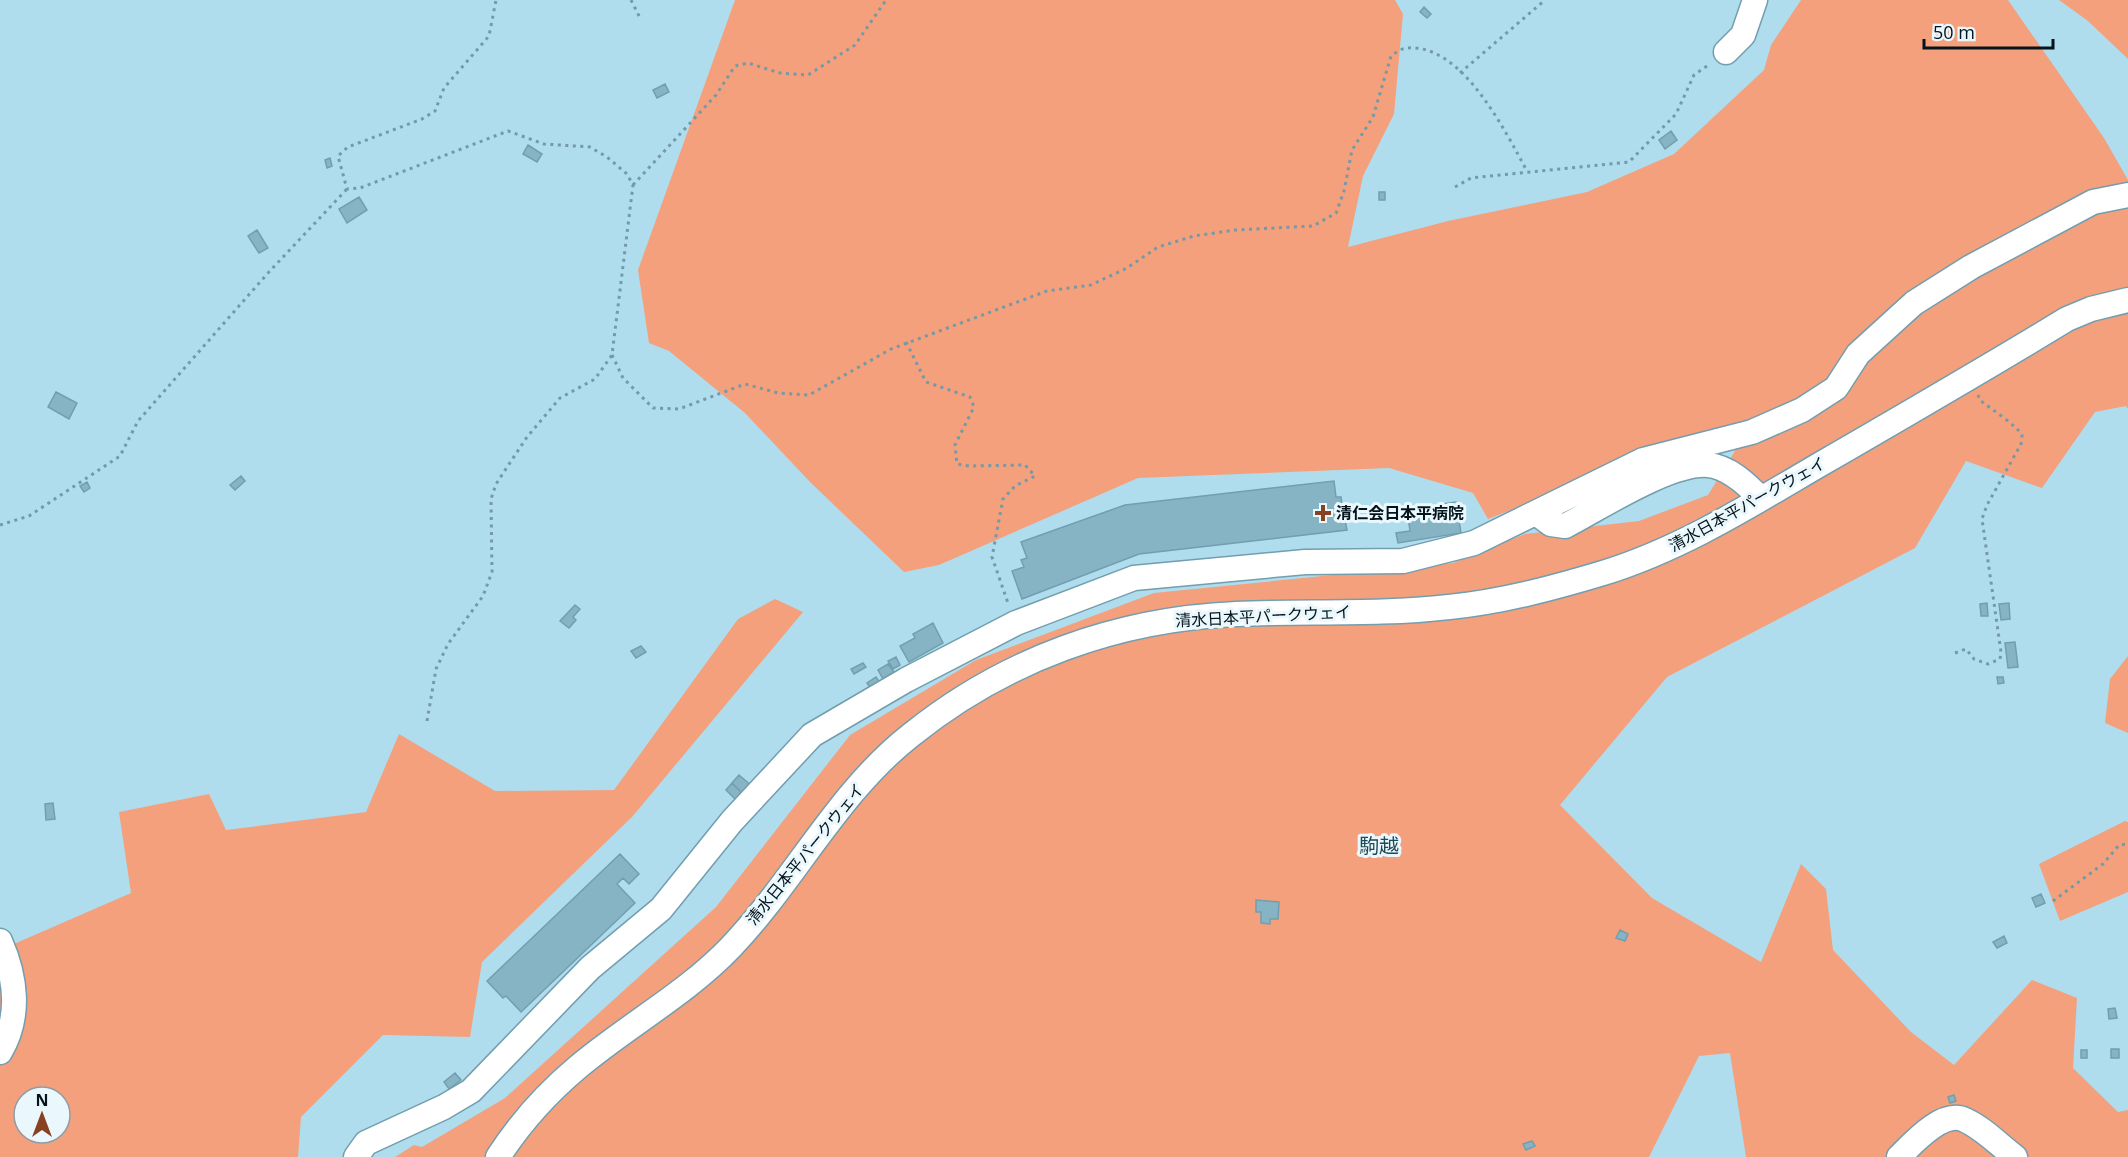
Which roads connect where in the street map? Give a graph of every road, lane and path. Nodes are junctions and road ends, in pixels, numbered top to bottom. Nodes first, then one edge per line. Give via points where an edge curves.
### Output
1 (496, 0) edge
2 (631, 0) edge
3 (886, 0) edge
4 (1545, 0) edge
5 (1755, 0) edge
6 (640, 18) dead end
7 (1726, 52) joint
8 (1460, 73) junction
9 (1527, 171) junction
10 (633, 185) junction
11 (1455, 187) dead end
12 (347, 189) junction
13 (2128, 195) edge
14 (2128, 300) edge
15 (906, 342) junction
16 (612, 355) junction
17 (1977, 373) junction
18 (1761, 499) junction
19 (1536, 513) junction
20 (0, 525) edge
21 (1016, 624) junction
22 (1955, 653) dead end
23 (427, 721) dead end
24 (2128, 844) edge
25 (2053, 901) dead end
26 (0, 941) edge
27 (0, 1052) edge
28 (356, 1157) edge
29 (498, 1157) edge
30 (1899, 1157) edge
31 (2015, 1157) edge

1 - 12 path via 489,36 444,88 435,111 348,147 338,156
2 - 6 path
3 - 10 path via 855,45 808,75 780,73 748,63 735,66 716,95
4 - 8 path
5 - 7 street via 1743,35
7 - 9 path via 1694,75 1676,114 1629,162
8 - 9 path via 1490,104
8 - 15 path via 1435,52 1406,47 1390,56 1372,117 1352,150 1336,213 1313,226 1194,236 1158,247 1091,285 1047,291
9 - 11 path via 1471,178
10 - 12 path via 627,174 590,147 544,144 508,131 360,188
10 - 16 path
12 - 20 path via 138,421 120,456 29,516
13 - 19 street via 2093,202 1971,267 1914,303 1858,354 1836,388 1802,410 1752,432 1643,460
14 - 17 street, 清水日本平パークウェイ via 2067,319
15 - 16 path via 809,395 778,393 745,384 679,409 653,408 623,378
15 - 21 path via 926,382 970,397 974,407 955,445 957,464 1025,465 1035,476 1015,486 1003,499 992,557
16 - 23 path via 595,379 560,398 496,484 491,499 492,572 483,596 448,644 436,669
17 - 18 street, 清水日本平パークウェイ
17 - 22 path via 1980,400 2022,435 1982,519 2000,659 1988,664 1966,649
18 - 19 street via 1727,471 1709,465 1690,466 1665,474 1565,526 1551,524
18 - 29 street, 清水日本平パークウェイ via 1656,554 1538,591 1415,611 1232,614 1165,621 1087,639 992,681 943,710 899,744 829,820 733,945 674,997 579,1066 542,1100
19 - 21 street via 1474,543 1403,561 1305,562 1134,578
21 - 28 street via 906,680 812,735 732,821 661,909 590,968 471,1091 366,1143
24 - 25 path via 2119,844 2103,864
26 - 27 street via 10,969 14,1009 12,1026
30 - 31 street via 1946,1119 1964,1119

